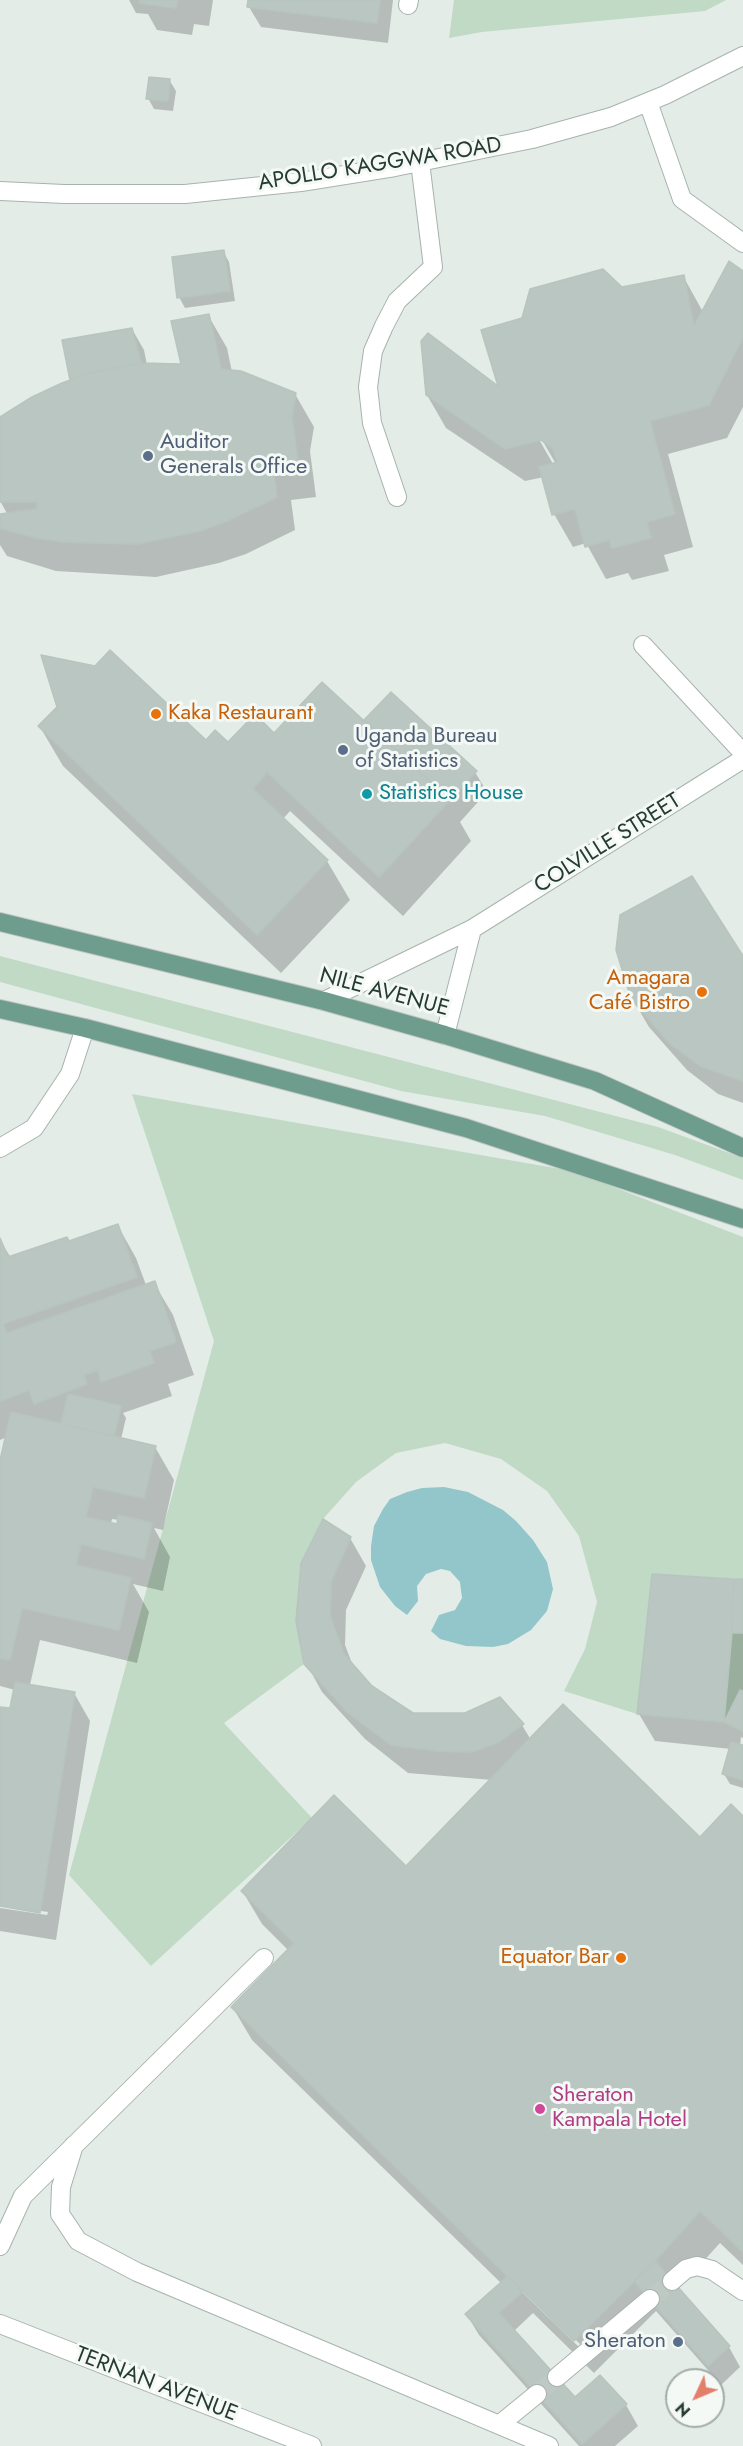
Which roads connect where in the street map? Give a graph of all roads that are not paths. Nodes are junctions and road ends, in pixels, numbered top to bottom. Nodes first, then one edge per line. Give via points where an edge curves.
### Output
1 (743, 56) edge
2 (648, 102) junction
3 (420, 162) junction
4 (0, 191) edge
5 (743, 243) edge
6 (397, 497) dead end
7 (643, 645) dead end
8 (743, 753) edge
9 (743, 759) edge
10 (0, 922) edge
11 (472, 929) junction
12 (324, 1001) junction
13 (0, 1009) edge
14 (86, 1028) junction
15 (445, 1035) junction
16 (0, 1148) edge
17 (743, 1148) edge
18 (743, 1219) edge
19 (264, 1958) dead end
20 (75, 2145) junction
21 (0, 2246) edge
22 (672, 2281) tunnel mouth
23 (743, 2291) edge
24 (650, 2299) tunnel mouth
25 (0, 2324) edge
26 (557, 2377) tunnel mouth
27 (537, 2394) tunnel mouth
28 (499, 2425) junction
29 (312, 2446) edge
30 (549, 2446) edge

1 - 2 street, APOLLO KAGGWA ROAD
2 - 3 street, APOLLO KAGGWA ROAD via 532,140
2 - 5 street via 682,199
3 - 4 street, APOLLO KAGGWA ROAD via 301,182 185,194
3 - 6 street via 433,267 397,301 373,351 368,387 372,423
7 - 8 street
9 - 11 street, COLVILLE STREET
10 - 12 main road, NILE AVENUE
11 - 12 street, COLVILLE STREET
11 - 15 street
12 - 15 main road, NILE AVENUE
13 - 14 main road
14 - 16 street via 70,1074 34,1128
14 - 18 main road via 466,1128
15 - 17 main road, NILE AVENUE via 595,1081
19 - 20 street
20 - 21 street via 23,2196
20 - 28 street via 61,2187 60,2214 78,2241 137,2272
22 - 23 street via 686,2269 698,2266 712,2270
24 - 26 street
25 - 29 street, TERNAN AVENUE
27 - 28 street
28 - 30 street

